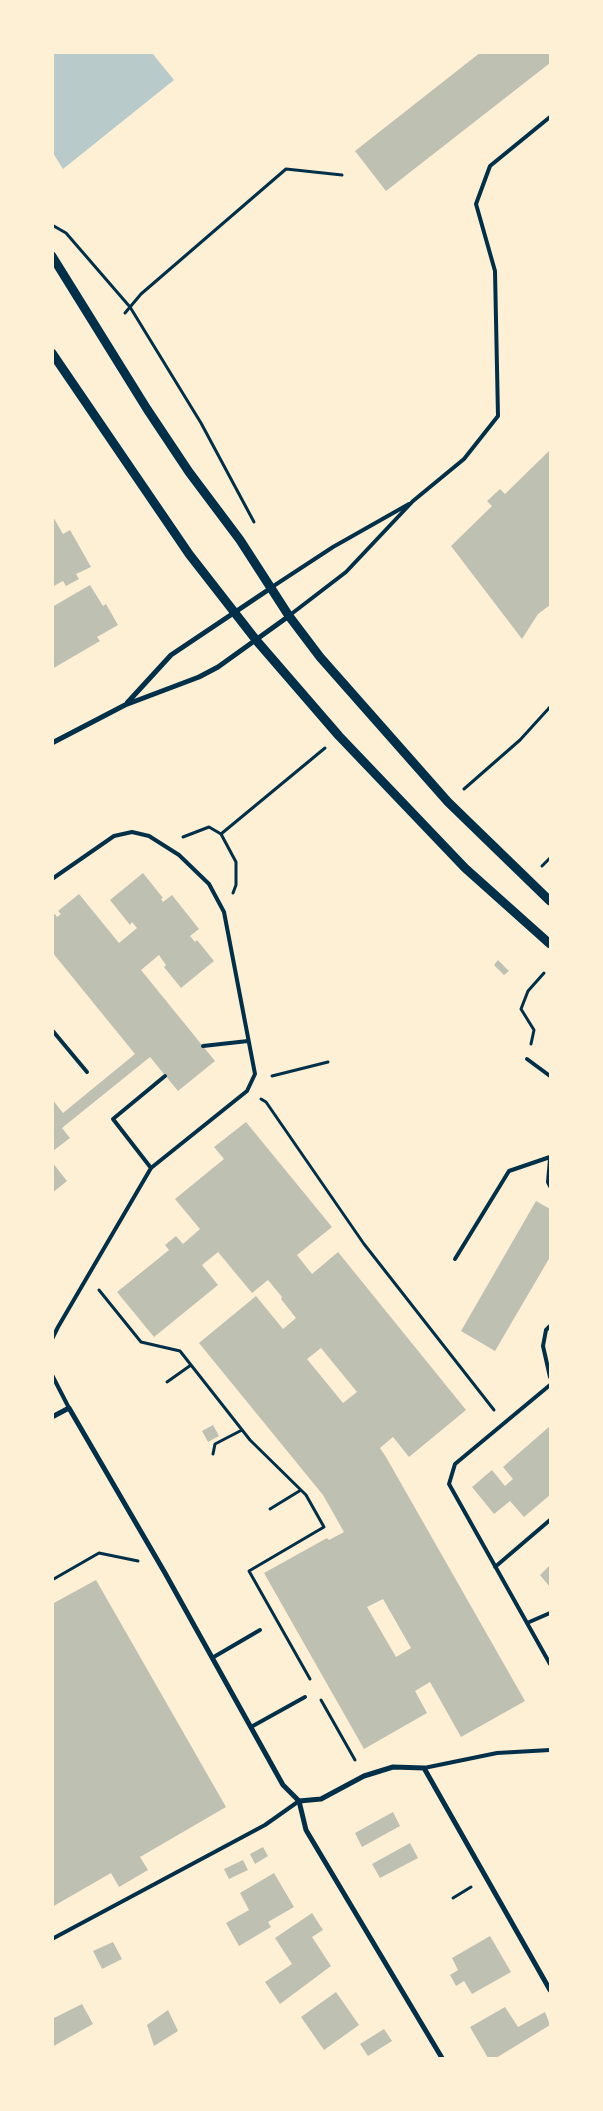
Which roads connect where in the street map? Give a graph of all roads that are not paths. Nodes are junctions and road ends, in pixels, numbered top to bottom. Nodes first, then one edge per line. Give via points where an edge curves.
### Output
1 (550, 117) edge
2 (52, 256) edge
3 (52, 353) edge
4 (413, 502) junction
5 (271, 588) junction
6 (234, 612) junction
7 (289, 616) junction
8 (256, 640) junction
9 (124, 705) junction
10 (52, 743) edge
11 (52, 879) edge
12 (550, 901) edge
13 (550, 944) edge
14 (52, 1030) edge
15 (248, 1041) junction
16 (203, 1046) dead end
17 (527, 1060) road end
18 (87, 1072) dead end
19 (166, 1076) dead end
20 (550, 1076) edge
21 (550, 1158) edge
22 (151, 1168) junction
23 (550, 1186) edge
24 (455, 1259) dead end
25 (550, 1326) edge
26 (52, 1339) edge
27 (52, 1375) edge
28 (550, 1377) edge
29 (550, 1385) edge
30 (69, 1408) junction
31 (52, 1417) edge
32 (550, 1520) edge
33 (495, 1566) junction
34 (550, 1613) edge
35 (527, 1623) junction
36 (260, 1630) dead end
37 (212, 1658) junction
38 (550, 1664) edge
39 (305, 1697) dead end
40 (251, 1727) junction
41 (550, 1750) edge
42 (424, 1768) junction
43 (299, 1801) junction
44 (52, 1940) edge
45 (550, 1990) edge
46 (442, 2058) edge

1 - 4 lane via 490,166 476,204 496,271 498,416 464,459
2 - 5 street via 152,417
3 - 6 street via 189,554
4 - 5 lane via 333,547
4 - 7 lane via 346,572
5 - 6 street
5 - 7 street
6 - 8 street
6 - 9 street via 171,655
7 - 8 street
7 - 12 street via 320,657 448,802
8 - 9 street via 199,678
8 - 13 street via 338,736 465,868
9 - 10 street
11 - 15 lane via 84,855 123,833 140,832 180,855 209,884 224,912
14 - 18 lane
15 - 16 lane
15 - 22 lane via 255,1074 247,1091
17 - 20 lane
19 - 22 lane via 113,1119
21 - 23 lane
21 - 24 lane via 509,1171
22 - 26 lane
25 - 28 lane via 542,1346
27 - 30 lane
29 - 33 lane via 455,1464 449,1484
30 - 31 street
30 - 37 street
32 - 33 lane
33 - 35 lane
34 - 35 lane
35 - 38 lane
36 - 37 lane
37 - 40 street
39 - 40 lane
40 - 43 street via 283,1785
41 - 42 lane via 496,1753
42 - 43 street via 393,1767 364,1776 321,1799
42 - 45 street
43 - 44 lane via 265,1825
43 - 46 street via 306,1830

